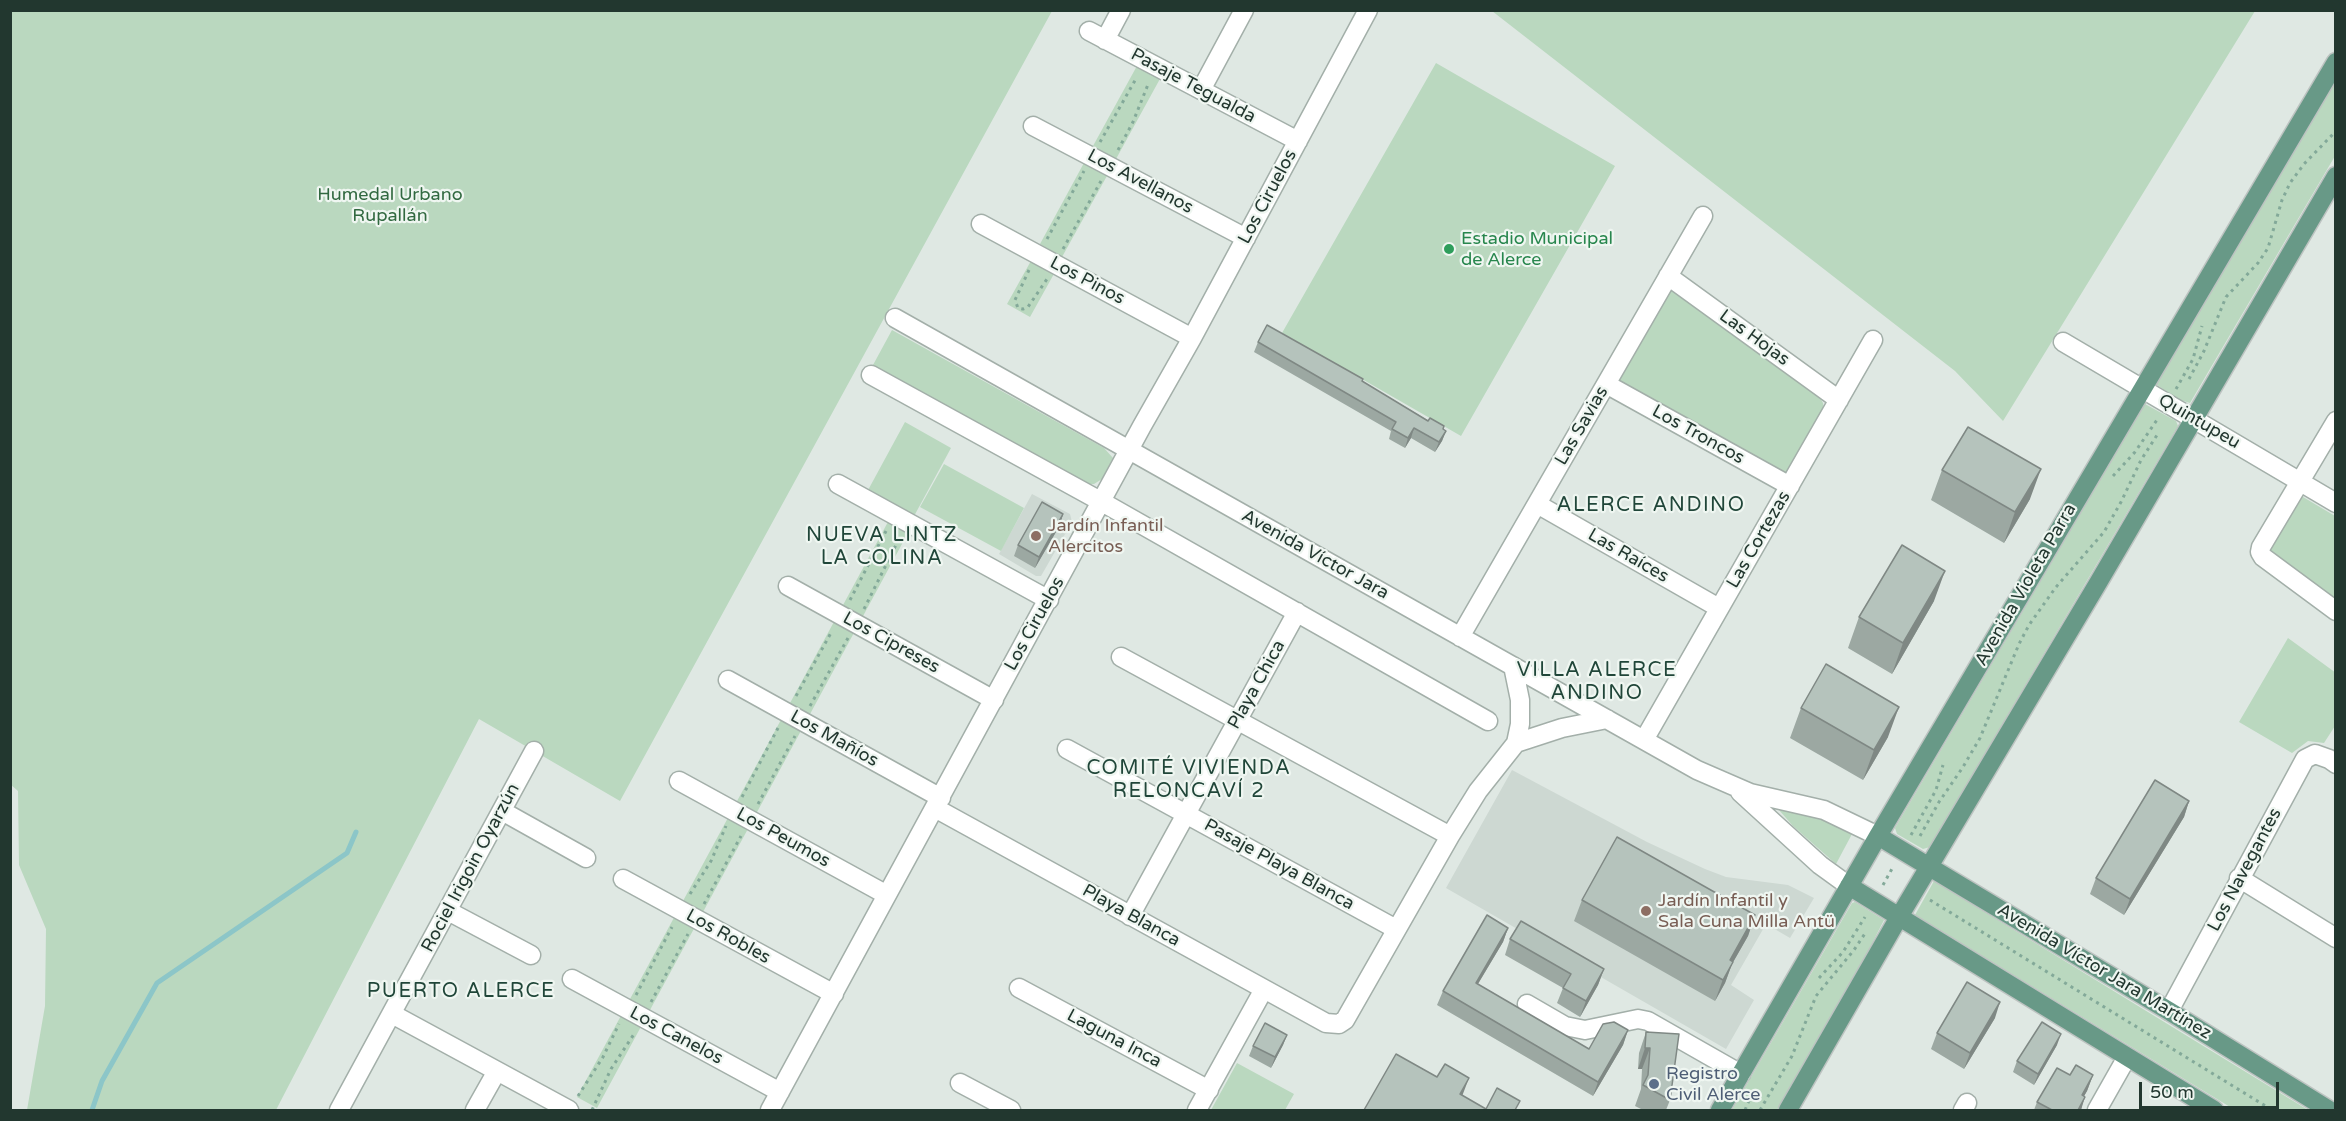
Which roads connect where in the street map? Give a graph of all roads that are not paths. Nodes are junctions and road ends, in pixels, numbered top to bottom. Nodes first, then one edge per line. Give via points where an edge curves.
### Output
1 (1121, 10) edge
2 (1244, 10) edge
3 (1368, 10) edge
4 (2336, 62) edge
5 (1201, 90) junction
6 (1034, 126) dead end
7 (1298, 141) junction
8 (2336, 176) edge
9 (1703, 216) dead end
10 (981, 224) dead end
11 (1246, 238) junction
12 (1668, 276) junction
13 (896, 318) dead end
14 (1192, 338) junction
15 (1873, 340) dead end
16 (2063, 342) dead end
17 (871, 375) dead end
18 (1606, 384) junction
19 (2142, 389) junction
20 (1839, 400) junction
21 (2193, 419) junction
22 (2336, 421) edge
23 (1130, 450) junction
24 (2300, 481) junction
25 (838, 484) dead end
26 (1790, 486) junction
27 (1102, 502) junction
28 (2336, 503) edge
29 (1537, 504) junction
30 (788, 586) dead end
31 (1049, 600) junction
32 (1719, 608) junction
33 (2336, 611) edge
34 (1297, 612) junction
35 (1460, 637) junction
36 (1121, 657) dead end
37 (1513, 666) junction
38 (728, 680) dead end
39 (994, 700) junction
40 (1607, 719) junction
41 (1237, 720) junction
42 (1488, 721) dead end
43 (1644, 740) junction
44 (1516, 743) junction
45 (1067, 749) dead end
46 (534, 751) dead end
47 (2336, 764) edge
48 (679, 781) dead end
49 (1743, 791) junction
50 (938, 803) junction
51 (502, 811) junction
52 (1186, 814) junction
53 (1450, 836) junction
54 (1878, 836) junction
55 (586, 858) dead end
56 (1930, 866) junction
57 (2239, 878) junction
58 (623, 879) dead end
59 (1849, 886) junction
60 (887, 895) junction
61 (448, 911) junction
62 (1130, 916) junction
63 (1899, 917) junction
64 (1396, 929) junction
65 (2336, 938) edge
66 (531, 955) dead end
67 (572, 979) dead end
68 (1019, 988) dead end
69 (1264, 989) junction
70 (834, 994) junction
71 (1527, 1004) dead end
72 (2169, 1011) junction
73 (392, 1014) junction
74 (2127, 1056) junction
75 (497, 1071) junction
76 (1741, 1074) junction
77 (960, 1083) dead end
78 (1209, 1090) junction
79 (780, 1092) junction
80 (339, 1110) edge
81 (476, 1110) edge
82 (569, 1110) edge
83 (770, 1110) edge
84 (1011, 1110) edge
85 (1197, 1110) edge
86 (1720, 1110) edge
87 (1788, 1110) edge
88 (2097, 1110) edge
89 (2214, 1110) edge
90 (2330, 1110) edge

1 - 5 street, Pasaje Tegualda via 1096,35
2 - 5 street
3 - 7 street, Los Ciruelos
4 - 19 main road, Avenida Violeta Parra
5 - 7 street, Pasaje Tegualda
6 - 11 street, Los Avellanos
7 - 11 street, Los Ciruelos
8 - 21 main road
9 - 12 street, Las Savias
10 - 14 street, Los Pinos
11 - 14 street, Los Ciruelos
12 - 18 street, Las Savias
12 - 20 street, Las Hojas
13 - 23 street, Avenida Víctor Jara
14 - 23 street, Los Ciruelos
15 - 20 street, Las Cortezas
16 - 19 street, Quintupeu
17 - 27 street
18 - 26 street, Los Troncos
18 - 29 street, Las Savias
19 - 21 street, Quintupeu
19 - 54 main road, Avenida Violeta Parra
20 - 26 street, Las Cortezas
21 - 24 street, Quintupeu
21 - 56 main road
22 - 24 street
23 - 27 street, Los Ciruelos
23 - 35 street, Avenida Víctor Jara
24 - 28 street, Quintupeu
24 - 33 street via 2260,552
25 - 31 street
26 - 32 street, Las Cortezas
27 - 31 street, Los Ciruelos
27 - 34 street
29 - 32 street, Las Raíces
29 - 35 street, Las Savias
30 - 39 street, Los Cipreses
31 - 39 street, Los Ciruelos
32 - 43 street, Las Cortezas
34 - 41 street, Playa Chica
34 - 42 street
35 - 37 street, Avenida Víctor Jara
36 - 41 street
37 - 40 street, Avenida Víctor Jara
37 - 44 street via 1520,700
38 - 50 street, Los Mañíos
39 - 50 street, Los Ciruelos
40 - 43 street, Avenida Víctor Jara
40 - 44 street
41 - 52 street, Playa Chica
41 - 53 street
43 - 49 street, Avenida Víctor Jara
44 - 53 street via 1478,791
45 - 52 street, Pasaje Playa Blanca
46 - 51 street, Rociel Irigoin Oyarzún
47 - 57 street, Los Navegantes via 2315,754 2305,759
48 - 60 street, Los Peumos
49 - 54 street, Avenida Víctor Jara via 1824,810
49 - 59 street, Avenida Víctor Jara via 1820,865
50 - 60 street, Los Ciruelos
50 - 62 street, Playa Blanca
51 - 55 street
51 - 61 street, Rociel Irigoin Oyarzún
52 - 62 street, Playa Chica
52 - 64 street, Pasaje Playa Blanca
53 - 64 street
54 - 56 main road, Avenida Víctor Jara Martínez
54 - 59 main road, Avenida Violeta Parra
56 - 63 main road
56 - 72 main road, Avenida Víctor Jara Martínez
57 - 65 street
57 - 72 street, Los Navegantes
58 - 70 street, Los Robles
59 - 63 main road
59 - 76 main road, Avenida Violeta Parra
60 - 70 street, Los Ciruelos
61 - 66 street
61 - 73 street, Rociel Irigoin Oyarzún
62 - 69 street, Playa Blanca
63 - 74 main road
63 - 87 main road
64 - 69 street, Playa Blanca via 1339,1024 1326,1023
67 - 79 street, Los Canelos
68 - 78 street, Laguna Inca
69 - 78 street
70 - 79 street, Los Ciruelos
71 - 76 street via 1565,1026 1585,1030 1638,1019 1648,1021
72 - 90 main road, Avenida Víctor Jara Martínez
73 - 75 street
73 - 80 street, Rociel Irigoin Oyarzún
74 - 88 street
74 - 89 main road
75 - 81 street
75 - 82 street
76 - 86 main road, Avenida Violeta Parra
77 - 84 street
78 - 85 street
79 - 83 street, Los Ciruelos

